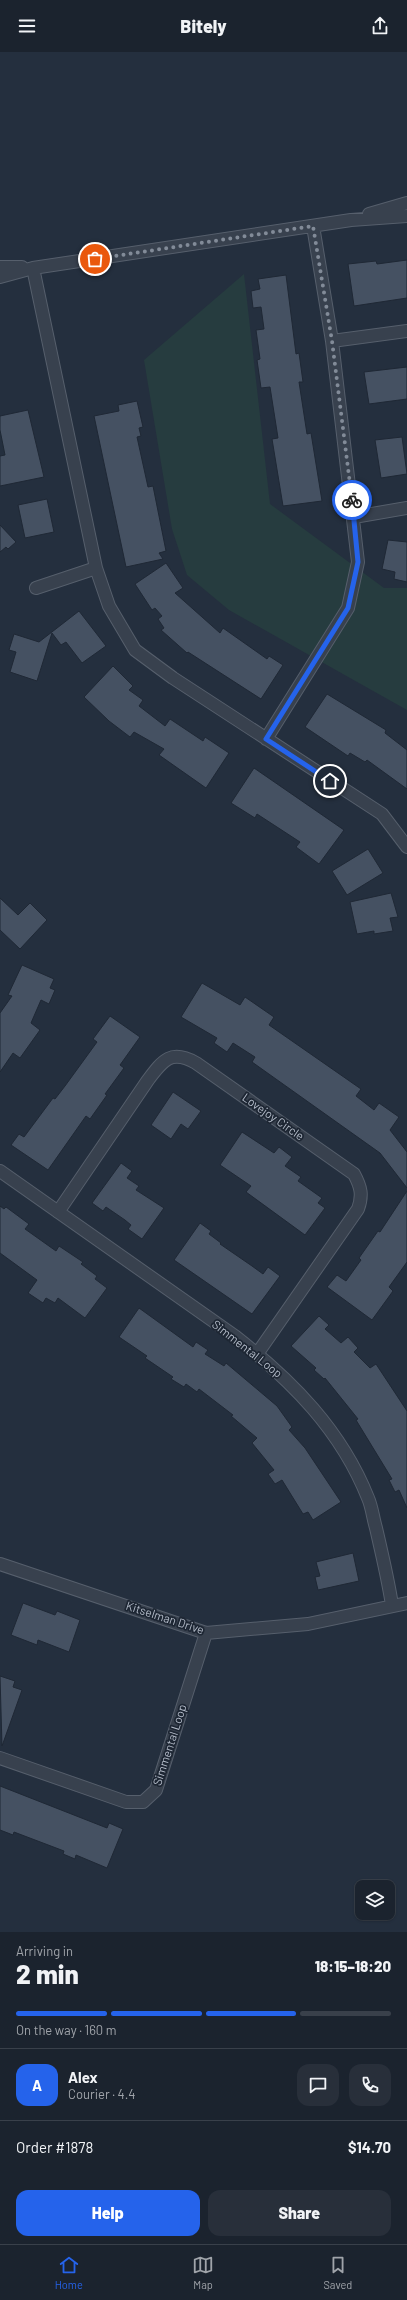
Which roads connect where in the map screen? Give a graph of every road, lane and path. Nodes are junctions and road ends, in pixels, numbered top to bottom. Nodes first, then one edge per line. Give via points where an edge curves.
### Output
1 (407, 203) edge
2 (407, 216) edge
3 (351, 220) junction
4 (313, 226) junction
5 (0, 267) edge
6 (33, 268) junction
7 (0, 277) edge
8 (407, 331) edge
9 (332, 341) junction
10 (407, 508) edge
11 (354, 516) junction
12 (96, 568) junction
13 (36, 588) dead end
14 (266, 739) junction
15 (407, 847) edge
16 (0, 1171) edge
17 (58, 1212) junction
18 (257, 1354) junction
19 (0, 1564) edge
20 (407, 1603) edge
21 (392, 1605) junction
22 (206, 1633) junction
23 (0, 1758) edge

1 - 3 street
2 - 3 street
3 - 4 street
4 - 6 street
4 - 9 street
5 - 6 street
6 - 7 street
6 - 12 street
8 - 9 street
9 - 11 street
10 - 11 street
11 - 14 street via 358,562 348,608
12 - 13 street
12 - 14 street via 109,606 136,650 173,678
14 - 15 street via 382,814
16 - 17 street, Simmental Loop
17 - 18 street, Simmental Loop
17 - 18 street, Lovejoy Circle via 148,1080 162,1062 174,1056 196,1063 354,1174 360,1185 362,1197 358,1209
18 - 21 street, Simmental Loop via 303,1397 330,1429 347,1457 368,1498 387,1568
19 - 22 street, Kitselman Drive
20 - 21 street, Kitselman Drive
21 - 22 street, Kitselman Drive via 308,1624
22 - 23 street, Simmental Loop via 156,1790 143,1802 126,1802

